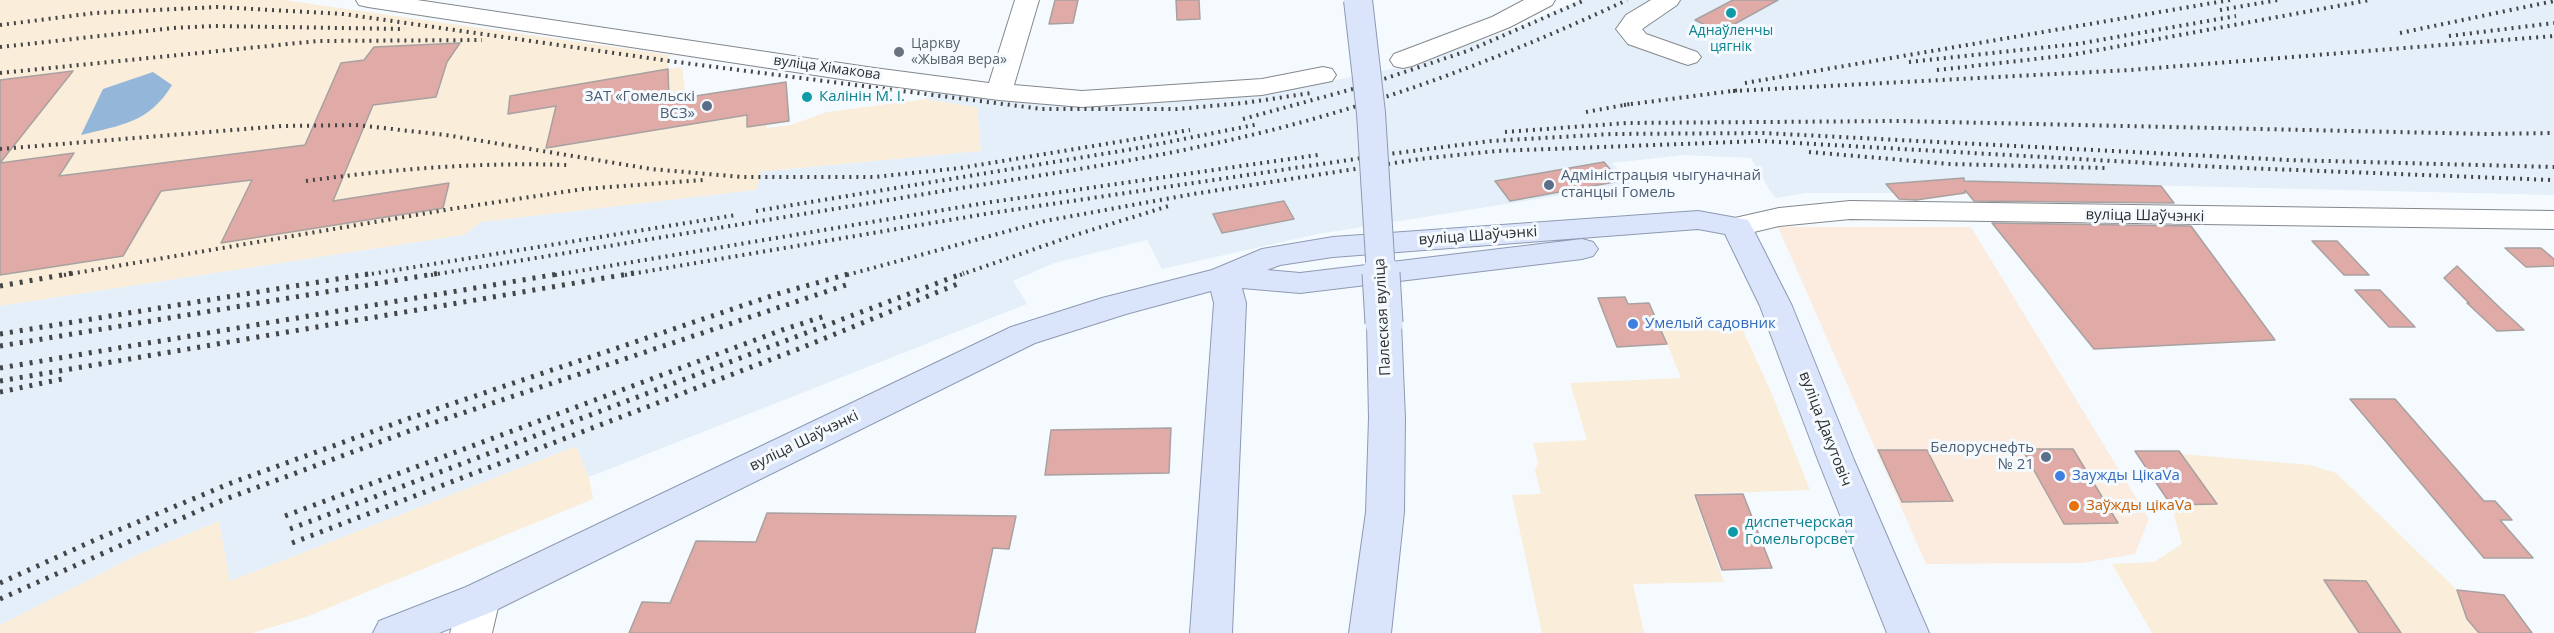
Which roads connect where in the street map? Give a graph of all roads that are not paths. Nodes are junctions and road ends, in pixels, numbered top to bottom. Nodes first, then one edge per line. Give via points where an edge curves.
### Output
1 (375, 0) edge
2 (1028, 0) edge
3 (1358, 0) edge
4 (1543, 0) edge
5 (1668, 0) edge
6 (1688, 57) dead end
7 (1403, 60) dead end
8 (1323, 75) dead end
9 (999, 92) junction
10 (2554, 220) edge
11 (1737, 226) junction
12 (1683, 238) junction
13 (1509, 246) junction
14 (1757, 264) junction
15 (1223, 277) junction
16 (475, 616) edge
17 (394, 633) edge
18 (1211, 633) edge
19 (1370, 633) edge
20 (1908, 633) edge

1 - 9 street, вуліца Хімакова
2 - 9 street
3 - 19 main road, Палеская вуліца, bridge via 1371,113 1387,418 1385,512
4 - 7 street via 1501,22
5 - 6 street via 1635,20 1629,29 1638,39
8 - 9 street, вуліца Хімакова via 1262,87 1166,95 1082,99
10 - 11 street, вуліца Шаўчэнкі via 1850,210 1797,214
11 - 12 main road, вуліца Шаўчэнкі
11 - 13 main road, вуліца Шаўчэнкі via 1698,220
11 - 14 main road, вуліца Дакутовіч
12 - 13 main road, вуліца Шаўчэнкі
12 - 14 main road, вуліца Шаўчэнкі via 1724,246
13 - 15 main road, вуліца Шаўчэнкі via 1300,283
14 - 20 main road, вуліца Дакутовіч
15 - 16 main road, вуліца Шаўчэнкі via 1114,306 1023,336
15 - 18 main road via 1230,303
16 - 17 main road, вуліца Шаўчэнкі

